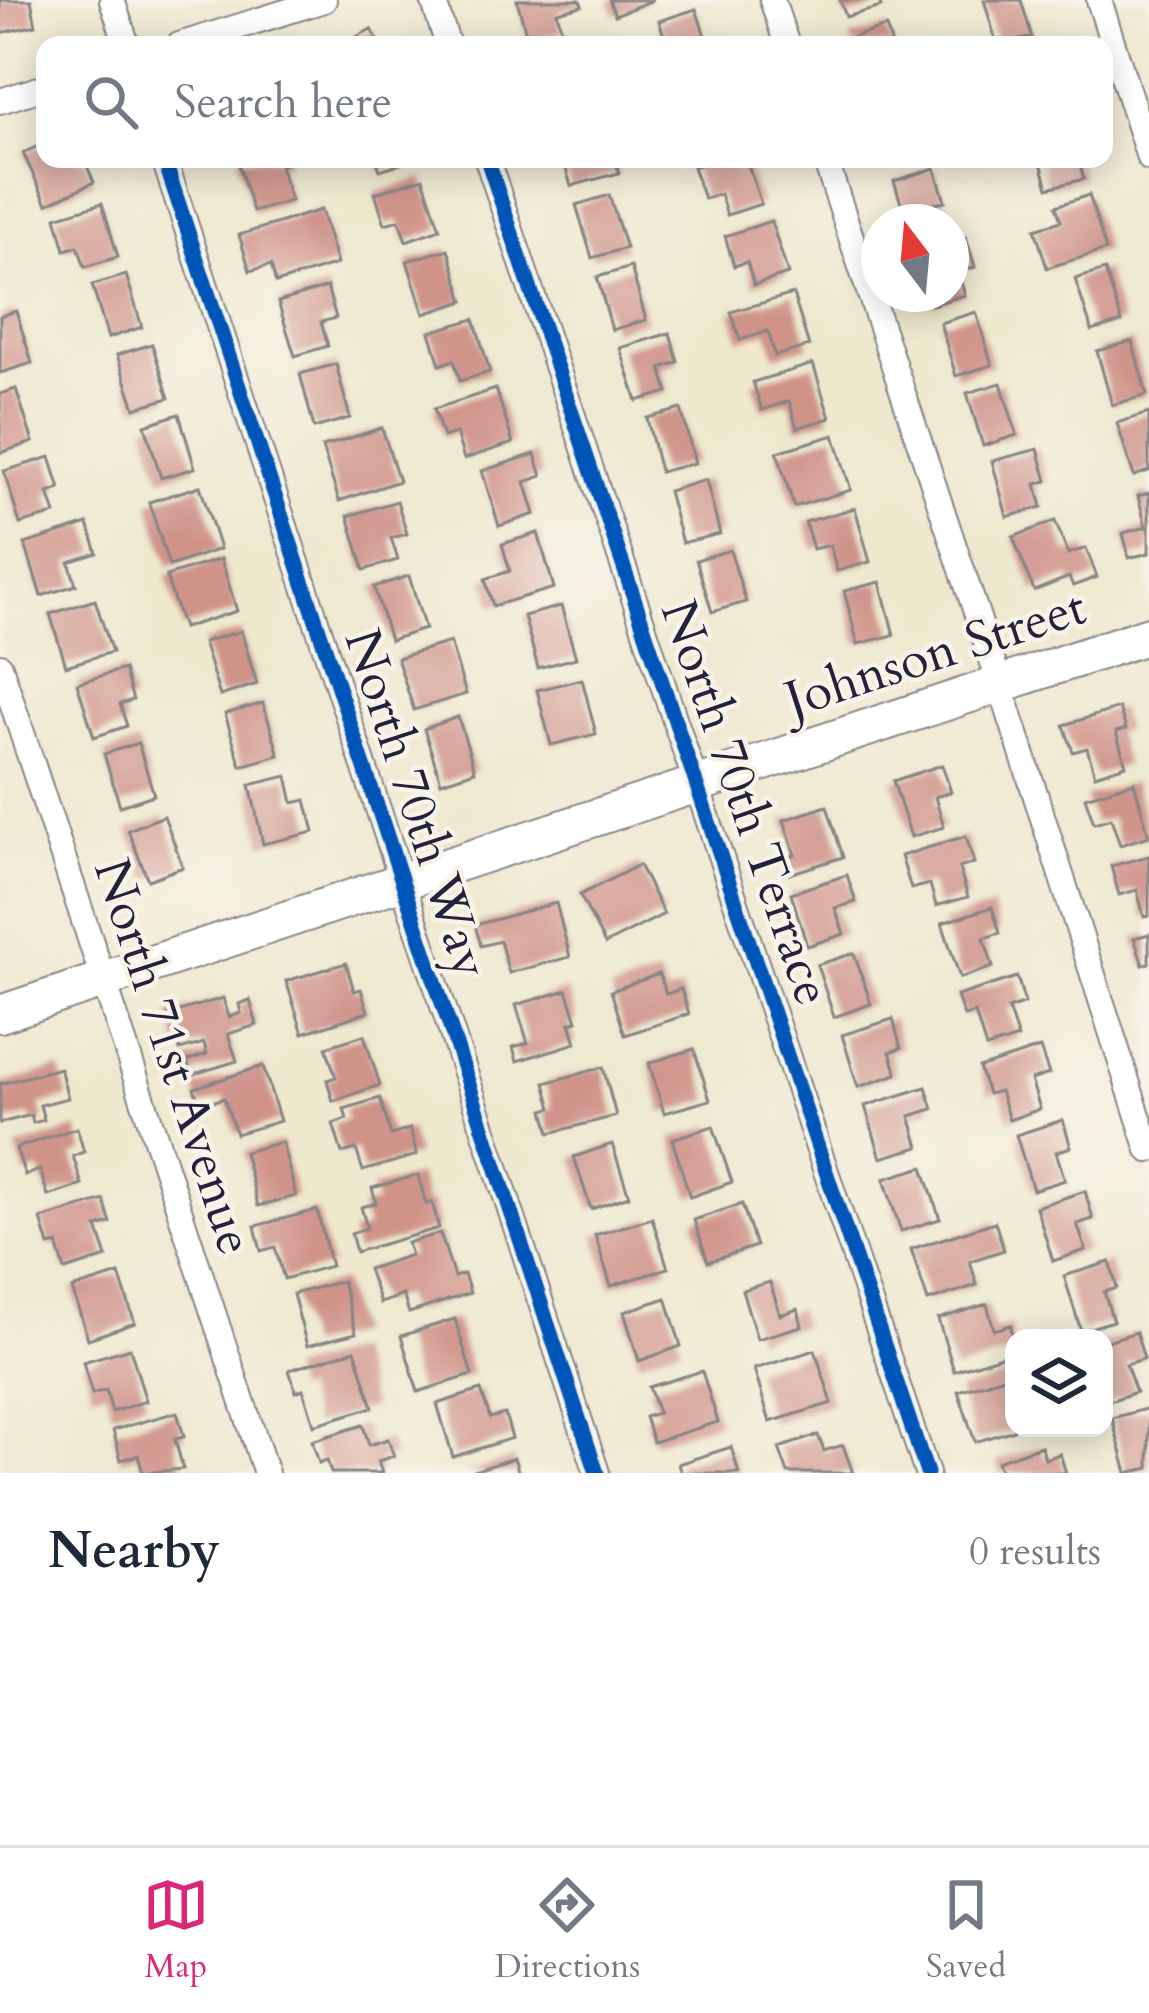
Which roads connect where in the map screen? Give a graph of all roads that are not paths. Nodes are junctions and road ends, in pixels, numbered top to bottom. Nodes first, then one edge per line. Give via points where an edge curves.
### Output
1 (112, 0) edge
2 (324, 0) edge
3 (433, 0) edge
4 (772, 0) edge
5 (1099, 0) edge
6 (124, 36) edge
7 (208, 36) edge
8 (445, 36) edge
9 (784, 36) edge
10 (1110, 36) edge
11 (1113, 44) edge
12 (36, 90) edge
13 (0, 101) edge
14 (1149, 158) edge
15 (167, 168) edge
16 (490, 168) edge
17 (828, 168) edge
18 (1149, 635) edge
19 (0, 667) edge
20 (1000, 684) junction
21 (697, 783) junction
22 (399, 883) junction
23 (101, 982) junction
24 (0, 1014) edge
25 (1149, 1150) edge
26 (266, 1473) edge
27 (597, 1473) edge
28 (927, 1473) edge

1 - 6 street
2 - 7 street
3 - 8 street
4 - 9 street
5 - 10 street
11 - 14 street
12 - 13 street
15 - 22 street, North 70th Way
16 - 21 street, North 70th Terrace
17 - 20 street
18 - 20 street, Johnson Street
19 - 23 street, North 71st Avenue
20 - 21 street, Johnson Street
20 - 25 street
21 - 22 street, Johnson Street
21 - 28 street, North 70th Terrace
22 - 23 street, Johnson Street
22 - 27 street, North 70th Way
23 - 24 street, Johnson Street
23 - 26 street, North 71st Avenue

